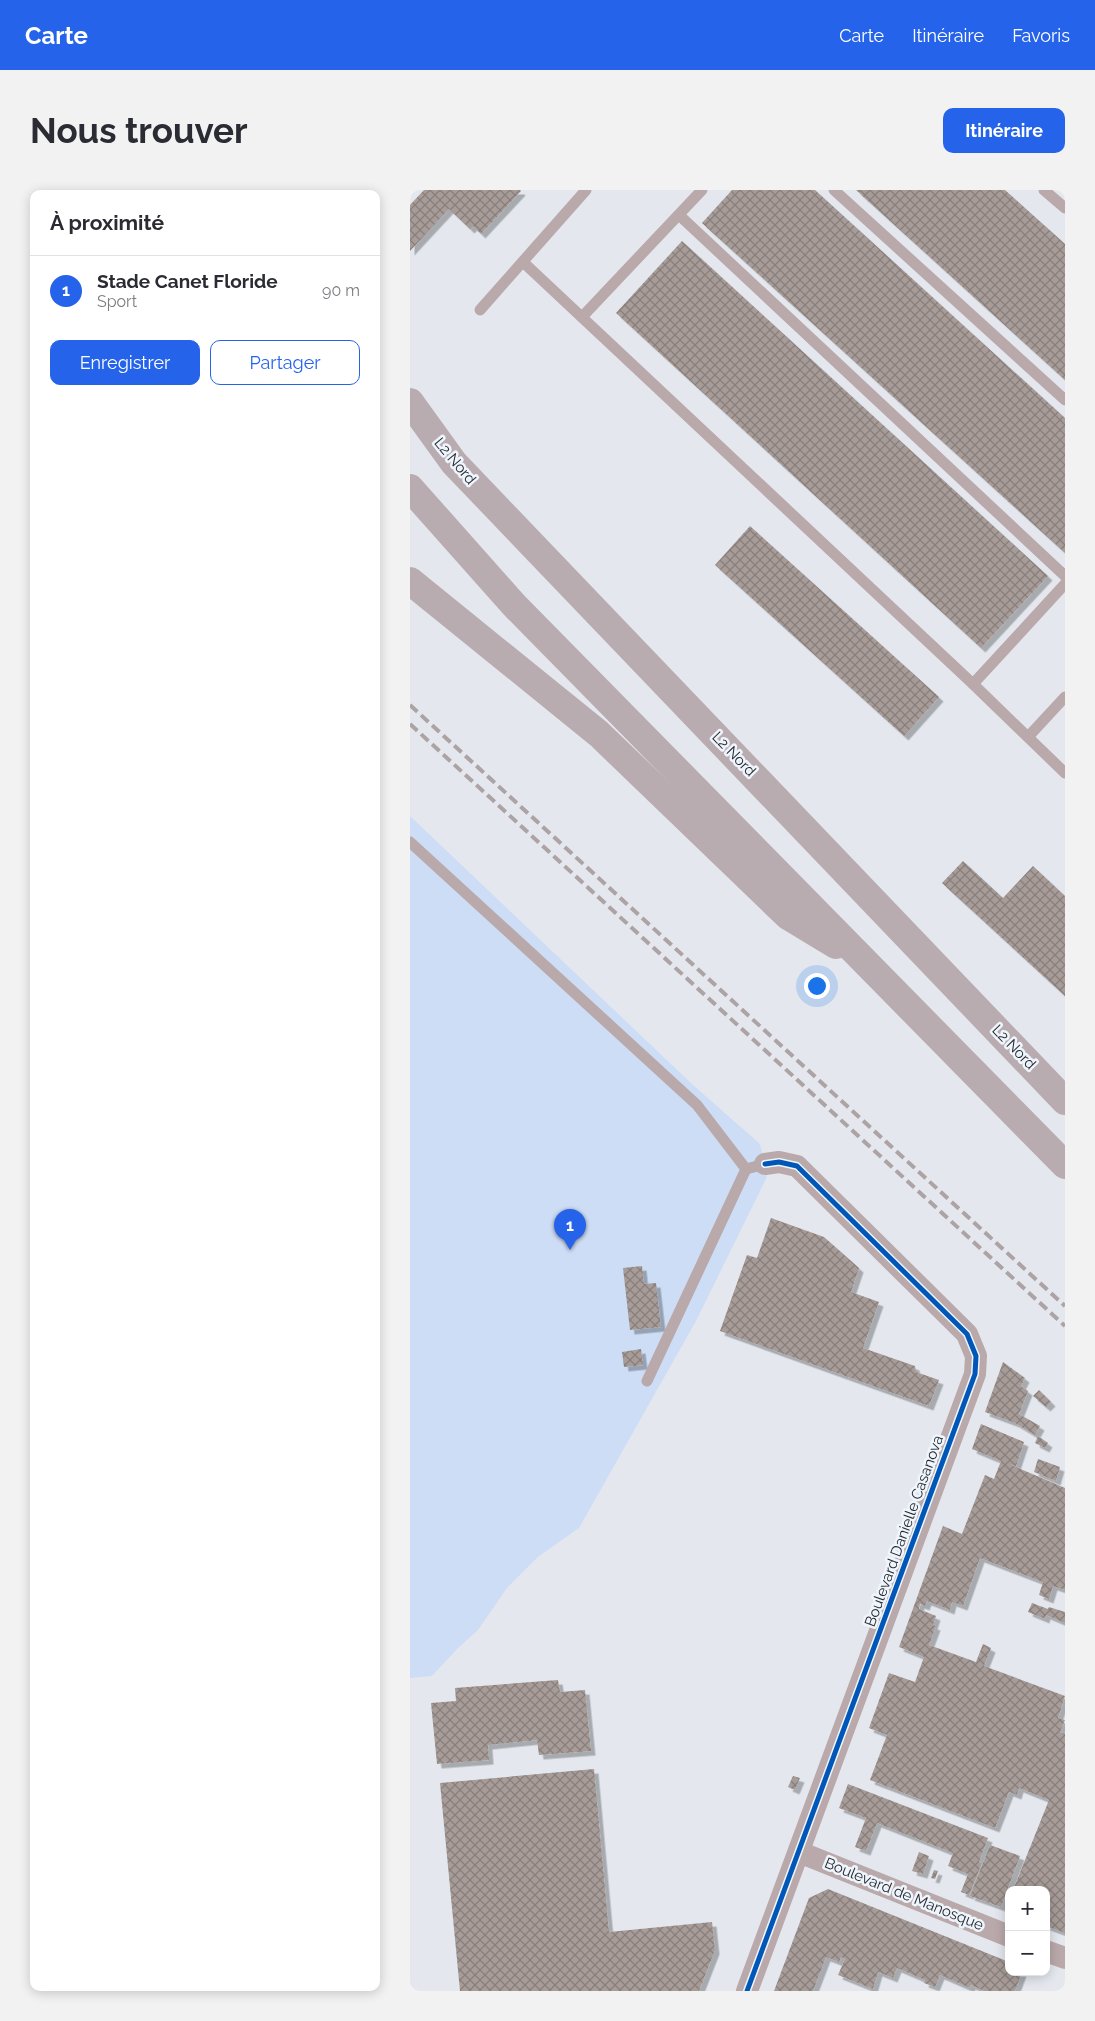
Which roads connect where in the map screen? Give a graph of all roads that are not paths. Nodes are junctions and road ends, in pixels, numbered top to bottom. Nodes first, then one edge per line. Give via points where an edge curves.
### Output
1 (586, 190) edge
2 (702, 190) edge
3 (834, 190) edge
4 (1044, 190) edge
5 (1065, 208) edge
6 (678, 215) junction
7 (524, 262) junction
8 (480, 310) dead end
9 (582, 317) junction
10 (1065, 400) edge
11 (410, 402) edge
12 (410, 488) edge
13 (1065, 576) edge
14 (410, 582) edge
15 (1065, 584) edge
16 (973, 684) junction
17 (1065, 696) edge
18 (1028, 737) junction
19 (1065, 773) edge
20 (410, 842) edge
21 (871, 967) junction
22 (1065, 1101) edge
23 (1065, 1165) edge
24 (756, 1167) junction
25 (647, 1382) dead end
26 (799, 1852) junction
27 (1005, 1934) edge
28 (1050, 1952) edge
29 (1065, 1958) edge
30 (747, 1991) edge

1 - 7 lane
2 - 6 lane
3 - 10 lane
4 - 5 lane
6 - 9 lane
6 - 13 lane
7 - 8 lane
7 - 9 lane
9 - 16 lane
11 - 22 highway, L2 Nord via 454,463
12 - 21 highway via 514,604
14 - 21 highway via 599,734 788,916
15 - 16 lane
16 - 18 lane
17 - 18 lane
18 - 19 lane
20 - 24 lane via 697,1104
21 - 23 highway
24 - 25 lane
24 - 26 street, Boulevard Danielle Casanova via 779,1162 797,1166 967,1334 976,1356 975,1374
26 - 27 street, Boulevard de Manosque
26 - 30 street, Boulevard Danielle Casanova
28 - 29 street

